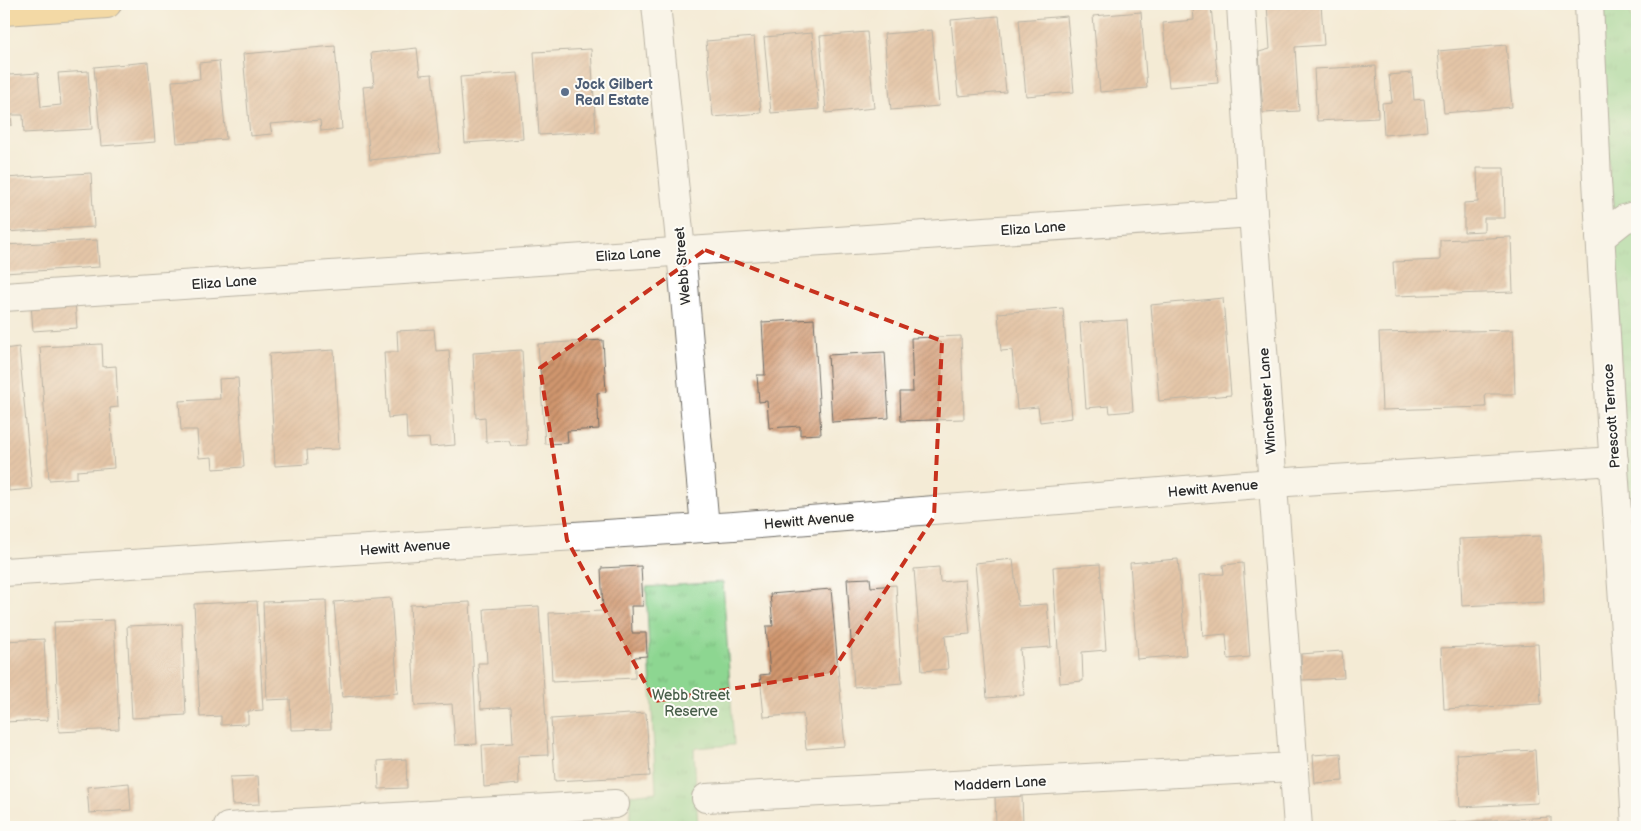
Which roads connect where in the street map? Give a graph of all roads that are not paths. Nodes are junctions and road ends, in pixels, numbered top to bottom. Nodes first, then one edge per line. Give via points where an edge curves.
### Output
1 (107, 4) edge
2 (656, 4) edge
3 (1241, 4) edge
4 (1589, 4) edge
5 (4, 11) edge
6 (1253, 213) junction
7 (1637, 215) edge
8 (1600, 238) junction
9 (681, 251) junction
10 (4, 297) edge
11 (1614, 461) junction
12 (1272, 483) junction
13 (706, 528) junction
14 (4, 572) edge
15 (1633, 698) edge
16 (1294, 767) junction
17 (1636, 787) edge
18 (706, 798) dead end
19 (616, 804) dead end
20 (228, 827) edge
21 (1298, 827) edge
22 (1636, 827) edge

1 - 5 main road
2 - 9 street, Webb Street
3 - 6 street, Winchester Lane
4 - 8 street, Prescott Terrace
6 - 9 street, Eliza Lane
6 - 12 street, Winchester Lane
7 - 8 street via 1624,219
8 - 11 street, Prescott Terrace
9 - 10 street, Eliza Lane
9 - 13 street, Webb Street
11 - 12 street, Hewitt Avenue
11 - 15 street, Prescott Terrace
12 - 13 street, Hewitt Avenue
12 - 16 street, Winchester Lane
13 - 14 street, Hewitt Avenue
15 - 17 street, Prescott Terrace
16 - 18 street, Maddern Lane
16 - 21 street, Winchester Lane
17 - 22 street, Prescott Terrace
19 - 20 street

